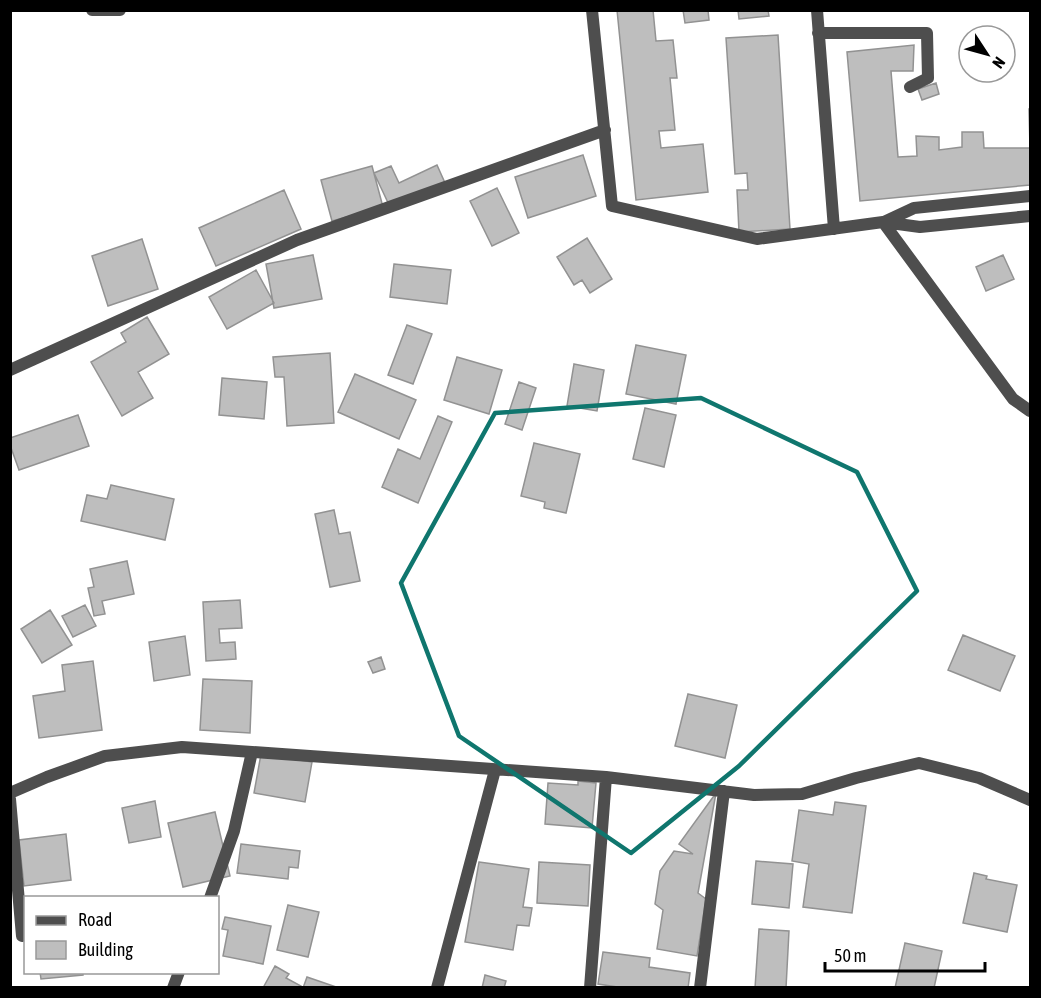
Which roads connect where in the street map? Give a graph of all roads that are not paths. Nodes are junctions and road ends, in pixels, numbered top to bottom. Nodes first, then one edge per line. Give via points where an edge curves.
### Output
1 (92, 10) edge
2 (120, 10) edge
3 (592, 10) edge
4 (817, 10) edge
5 (818, 33) junction
6 (910, 87) dead end
7 (605, 130) junction
8 (1030, 196) edge
9 (1030, 216) edge
10 (883, 222) junction
11 (834, 229) junction
12 (10, 370) edge
13 (1030, 411) edge
14 (252, 752) junction
15 (495, 770) junction
16 (606, 777) junction
17 (724, 791) junction
18 (10, 794) edge
19 (10, 799) edge
20 (1030, 800) edge
21 (210, 896) edge
22 (22, 936) dead end
23 (436, 987) edge
24 (590, 987) edge
25 (700, 987) edge

1 - 2 street
3 - 7 street
4 - 5 street
5 - 6 street via 927,33 928,78
5 - 11 street
7 - 11 street via 612,206 758,239
7 - 12 street via 297,240
8 - 10 street via 914,208
9 - 10 street via 920,227
10 - 11 street
10 - 13 street via 1013,399
14 - 15 street
14 - 18 street via 182,747 105,756
14 - 21 street via 234,831
15 - 16 street
15 - 23 street
16 - 17 street
16 - 24 street
17 - 20 street via 802,794 920,763 979,778
17 - 25 street
19 - 22 street

